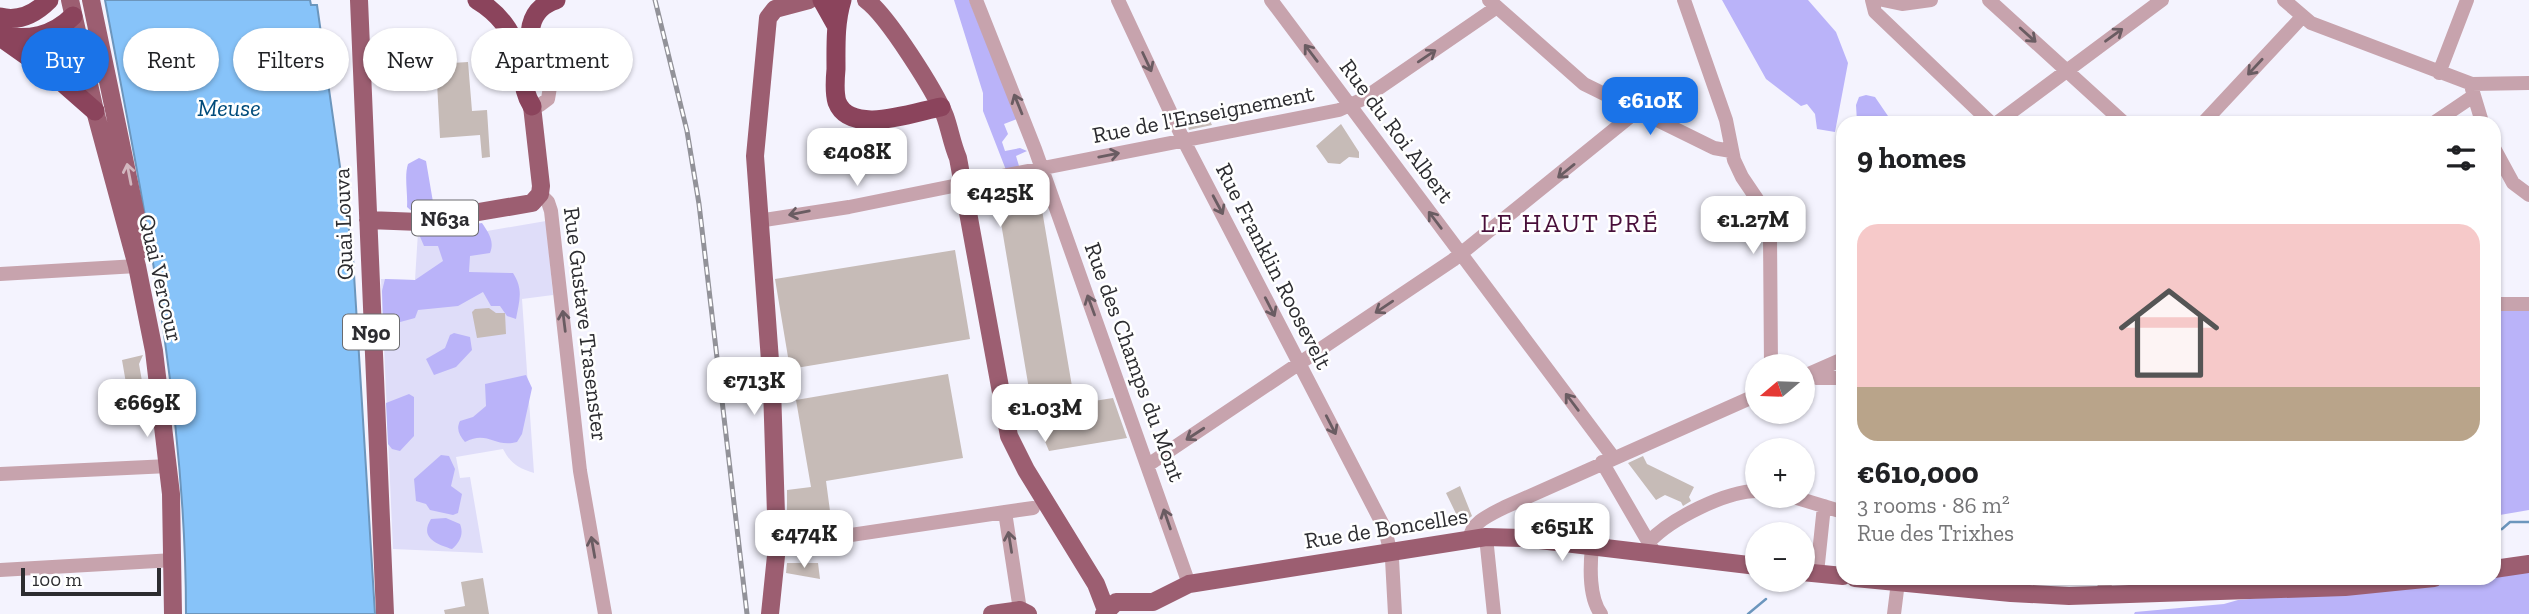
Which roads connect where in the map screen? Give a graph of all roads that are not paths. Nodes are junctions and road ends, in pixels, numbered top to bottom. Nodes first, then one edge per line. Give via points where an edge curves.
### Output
1 (49, 0) edge
2 (91, 0) edge
3 (359, 0) edge
4 (477, 0) edge
5 (556, 0) edge
6 (809, 0) edge
7 (822, 0) edge
8 (842, 0) edge
9 (866, 0) edge
10 (883, 0) edge
11 (976, 0) edge
12 (1118, 0) edge
13 (1271, 0) edge
14 (1684, 0) edge
15 (1872, 0) edge
16 (1883, 0) edge
17 (1931, 0) edge
18 (1989, 0) edge
19 (2162, 0) edge
20 (2284, 0) edge
21 (2468, 0) edge
22 (1493, 4) edge
23 (71, 8) edge
24 (0, 17) edge
25 (2302, 17) junction
26 (836, 24) junction
27 (0, 36) edge
28 (2066, 70) junction
29 (2439, 73) junction
30 (2529, 83) edge
31 (2472, 90) junction
32 (549, 91) edge
33 (532, 106) junction
34 (1350, 106) junction
35 (941, 107) junction
36 (95, 111) junction
37 (1637, 111) junction
38 (1984, 116) edge
39 (2006, 116) edge
40 (2116, 116) edge
41 (2210, 116) edge
42 (2442, 116) edge
43 (2480, 116) edge
44 (1184, 141) junction
45 (1731, 151) junction
46 (2501, 161) edge
47 (1042, 169) junction
48 (968, 183) junction
49 (540, 194) junction
50 (2529, 195) edge
51 (368, 220) junction
52 (758, 221) junction
53 (1461, 254) junction
54 (137, 266) junction
55 (0, 274) edge
56 (2501, 304) edge
57 (2529, 304) edge
58 (1771, 354) edge
59 (1836, 362) edge
60 (1300, 365) junction
61 (1815, 373) edge
62 (1836, 378) edge
63 (1815, 379) edge
64 (1745, 400) edge
65 (1607, 459) junction
66 (1147, 465) junction
67 (169, 466) junction
68 (0, 474) edge
69 (1745, 493) edge
70 (1815, 503) edge
71 (1824, 506) junction
72 (1033, 508) dead end
73 (1836, 510) edge
74 (1005, 512) junction
75 (1478, 538) junction
76 (777, 546) junction
77 (1592, 547) junction
78 (1652, 548) junction
79 (1815, 549) edge
80 (1391, 552) junction
81 (174, 560) junction
82 (1745, 564) edge
83 (2529, 564) edge
84 (2501, 568) edge
85 (0, 570) edge
86 (1815, 573) edge
87 (1836, 575) edge
88 (1189, 584) junction
89 (1898, 585) edge
90 (1986, 585) edge
91 (2172, 585) edge
92 (2325, 585) edge
93 (2365, 585) edge
94 (2015, 586) edge
95 (2105, 586) edge
96 (1139, 607) edge
97 (1024, 612) edge
98 (1105, 612) edge
99 (1597, 612) edge
100 (173, 614) edge
101 (385, 614) edge
102 (605, 614) edge
103 (770, 614) edge
104 (992, 614) edge
105 (1395, 614) edge
106 (1494, 614) edge
107 (1894, 614) edge

1 - 24 highway via 29,15
54 -> 2 main road via 139,230
3 - 51 main road, Quai Louva / N90
4 - 33 highway via 512,34 525,94
5 - 33 highway via 539,10 530,27
6 - 52 main road via 775,9 768,18 755,156
7 - 26 highway
8 - 26 highway
9 - 35 main road via 912,59
10 - 48 main road via 950,97 961,127
47 -> 11 street, Rue des Champs du Mont
12 -> 44 street, Rue Franklin Roosevelt
34 -> 13 street, Rue du Roi Albert
14 - 45 street via 1726,120
15 - 38 street via 1875,12
16 - 17 street via 1912,4
18 -> 28 street
28 -> 19 street
20 - 25 street
21 - 29 street
34 -> 22 street, Rue de l'Enseignement
22 - 37 street via 1584,84
23 - 27 highway via 54,31 36,37
23 - 36 main road, Quai Vercour
25 - 29 street
25 -> 41 street
26 - 35 highway via 835,88 840,108 850,117 860,120
27 - 36 highway
28 - 39 street
28 - 40 street
29 - 31 street
30 - 31 street
31 - 42 street
31 - 43 street
32 - 33 street via 548,99
33 - 49 main road, Rue Gustave Trasenster
34 - 44 street, Rue de l'Enseignement
53 -> 34 street, Rue du Roi Albert
35 - 48 main road
36 - 54 main road, Quai Vercour
37 - 45 street via 1714,148
37 -> 53 street
47 -> 44 street, Rue de l'Enseignement
44 -> 60 street, Rue Franklin Roosevelt
45 - 58 street via 1769,221
46 - 50 street via 2513,183
47 - 48 street, Rue de l'Enseignement
66 -> 47 street, Rue des Champs du Mont
48 -> 52 street, Rue de l'Enseignement
48 - 96 main road via 1021,439 1110,587
48 - 98 main road via 1009,436 1096,584
49 - 51 main road, N63a via 521,206 447,218
102 -> 49 street, Rue Gustave Trasenster via 580,471 551,211
51 - 101 main road, Quai Louva / N90
52 - 76 main road via 772,388
53 -> 60 street
65 -> 53 street, Rue du Roi Albert
54 - 55 street
54 - 67 main road, Quai Vercour
56 - 57 street
59 - 61 street
60 -> 66 street
60 -> 80 street, Rue Franklin Roosevelt via 1385,529
62 - 63 street
64 - 65 street
65 - 75 street via 1494,513 1475,526
65 - 78 street, Rue du Roi Albert
88 -> 66 street, Rue des Champs du Mont
67 - 68 street
67 - 81 main road, Quai Vercour
69 - 78 street via 1668,526
70 - 71 street
71 - 73 street
71 - 79 street
72 - 74 street
74 - 76 street
97 -> 74 street
75 - 77 main road, Rue de Boncelles
75 - 80 main road, Rue de Boncelles
75 - 106 street
76 - 103 main road
77 - 78 main road, Rue de Boncelles
77 - 99 street
78 - 82 main road, Rue de Boncelles
80 - 88 main road, Rue de Boncelles
80 - 105 street, Rue Franklin Roosevelt
81 - 85 street
81 - 100 main road, Quai Vercour
83 - 84 main road
86 - 87 main road
88 - 96 main road, Rue de Boncelles
89 - 107 street
90 - 94 main road
91 - 95 main road
92 - 93 main road
94 - 95 main road
96 - 98 main road, Rue de Boncelles via 1116,602
97 - 104 main road

